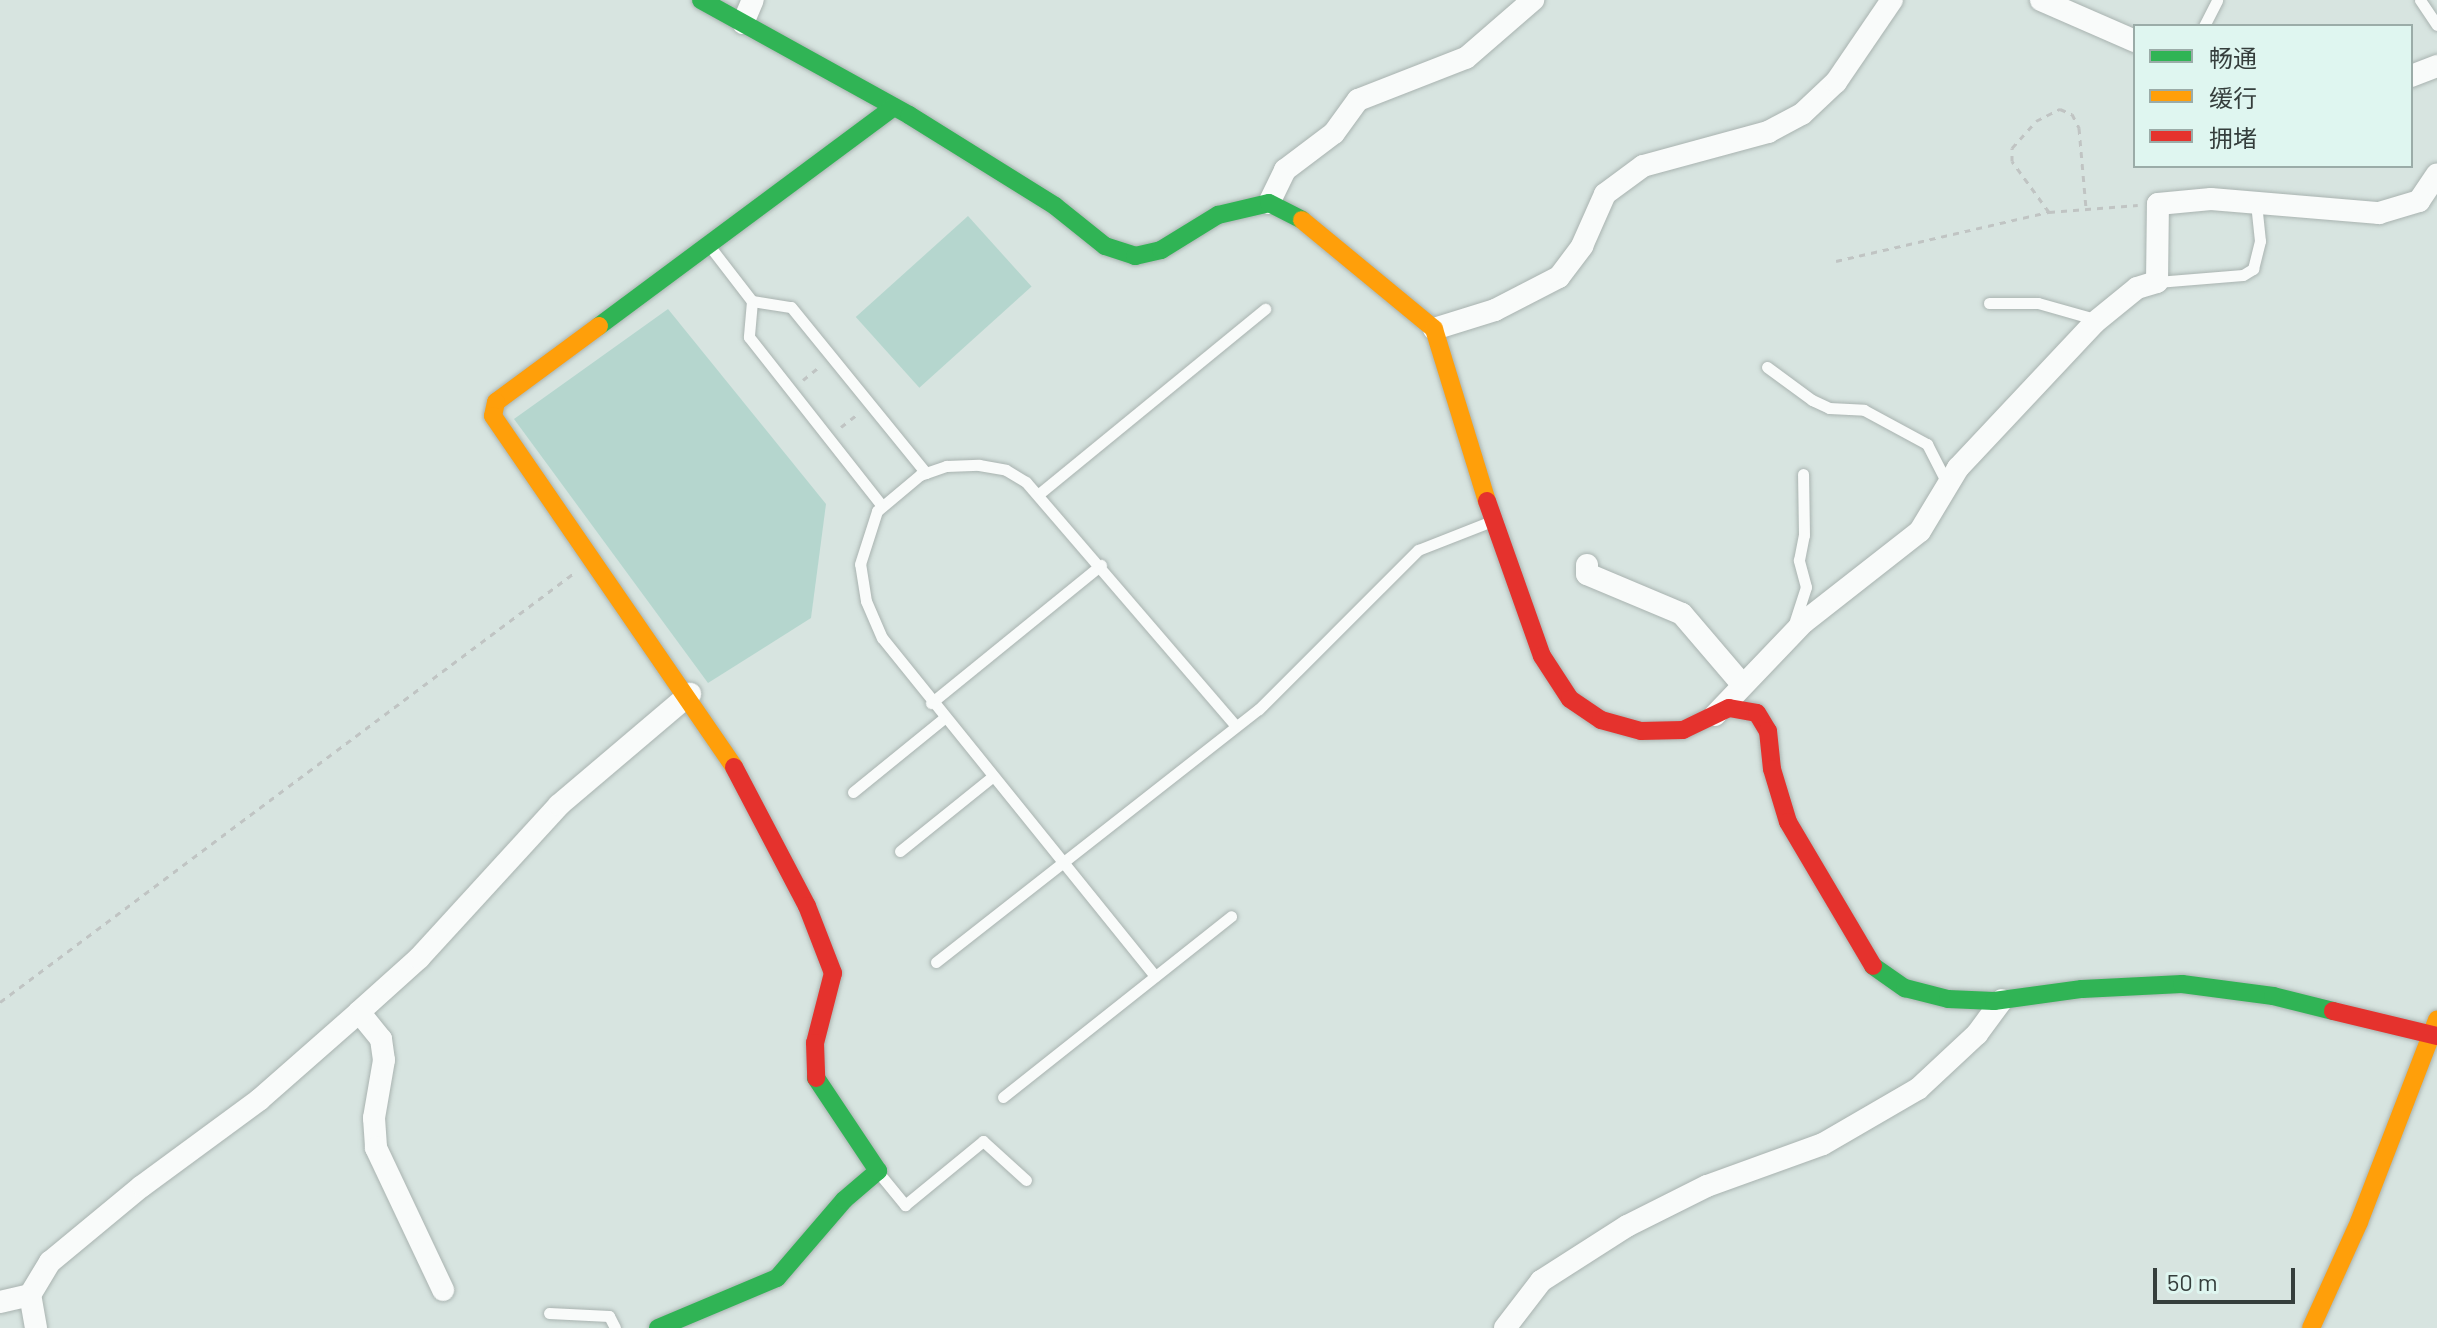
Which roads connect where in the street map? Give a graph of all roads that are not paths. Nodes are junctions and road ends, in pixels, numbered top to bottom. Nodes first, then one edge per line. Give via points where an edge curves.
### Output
1 (701, 0) edge
2 (753, 0) edge
3 (1533, 0) edge
4 (1892, 0) edge
5 (2041, 0) edge
6 (2217, 0) edge
7 (2420, 0) edge
8 (743, 23) junction
9 (2205, 24) edge
10 (2437, 25) edge
11 (2133, 40) edge
12 (2437, 66) edge
13 (2413, 75) edge
14 (894, 107) junction
15 (2437, 174) edge
16 (1269, 203) junction
17 (2256, 203) junction
18 (709, 244) junction
19 (2157, 282) junction
20 (752, 301) junction
21 (1989, 303) dead end
22 (1265, 309) dead end
23 (2098, 320) junction
24 (1434, 329) junction
25 (1767, 367) dead end
26 (926, 473) junction
27 (1803, 474) dead end
28 (1948, 486) junction
29 (1040, 493) junction
30 (882, 506) junction
31 (1494, 520) junction
32 (1101, 565) junction
33 (1587, 565) dead end
34 (1790, 635) junction
35 (1741, 683) junction
36 (690, 694) junction
37 (931, 703) junction
38 (1714, 716) junction
39 (944, 718) junction
40 (1235, 725) junction
41 (992, 777) junction
42 (853, 792) dead end
43 (900, 851) dead end
44 (1061, 862) junction
45 (1231, 916) dead end
46 (936, 962) dead end
47 (1155, 976) junction
48 (2002, 1000) junction
49 (359, 1012) junction
50 (2435, 1030) edge
51 (1003, 1097) dead end
52 (878, 1171) junction
53 (1026, 1180) dead end
54 (443, 1290) dead end
55 (30, 1295) junction
56 (0, 1302) edge
57 (549, 1313) dead end
58 (36, 1328) edge
59 (615, 1328) edge
60 (658, 1328) edge
61 (1505, 1328) edge
62 (2311, 1328) edge

1 - 8 street
2 - 8 street
3 - 16 street via 1466,58 1358,100 1334,133 1285,170
4 - 24 street via 1836,82 1802,114 1768,132 1643,166 1605,194 1582,246 1559,277 1495,310
5 - 11 street
6 - 9 lane
7 - 10 lane
8 - 14 street
12 - 13 street
14 - 16 street via 1055,206 1105,246 1135,256 1161,250 1218,215
14 - 18 street
15 - 17 street via 2419,201 2379,213
16 - 24 street via 1287,209 1347,253
17 - 19 lane via 2260,241 2253,269 2243,275
17 - 19 street via 2211,199 2158,204
18 - 20 lane
18 - 36 street via 496,402 493,416
19 - 23 street via 2137,288
20 - 26 lane via 791,307
20 - 30 lane via 749,337
21 - 23 lane via 2038,303
22 - 29 lane
23 - 28 street via 2006,412
24 - 31 street
25 - 28 lane via 1812,400 1829,408 1864,410 1927,444
26 - 29 lane via 979,465 1006,470
26 - 30 lane
27 - 34 lane via 1799,560 1806,587
28 - 34 street via 1903,549 1847,586
29 - 32 lane
30 - 37 lane via 866,532 860,564 866,601 895,659
31 - 38 street via 1542,656 1570,699 1601,720 1641,731 1683,730
31 - 40 lane via 1418,550 1296,676
32 - 37 lane
32 - 40 lane
33 - 35 street via 1587,574 1682,614
34 - 35 street
35 - 38 street
36 - 49 street via 559,805 419,958
36 - 52 street via 722,744 832,963 833,986 815,1043 814,1075
37 - 39 lane
38 - 48 street via 1729,708 1757,713 1768,731 1772,769 1788,822 1875,969 1905,988 1948,999
39 - 41 lane
39 - 42 lane
40 - 44 lane
41 - 43 lane
41 - 44 lane
44 - 46 lane
44 - 47 lane
45 - 47 lane
47 - 51 lane
48 - 50 street via 2182,984 2273,996
48 - 61 street via 1977,1034 1918,1089 1823,1144 1707,1186 1627,1226 1541,1281
49 - 54 street via 381,1039 384,1060 374,1118 376,1148
49 - 55 street via 259,1100 50,1262
50 - 62 street
52 - 53 lane via 905,1205 983,1141
52 - 60 street via 844,1200 777,1278
55 - 56 street
55 - 58 street
57 - 59 lane via 609,1316

